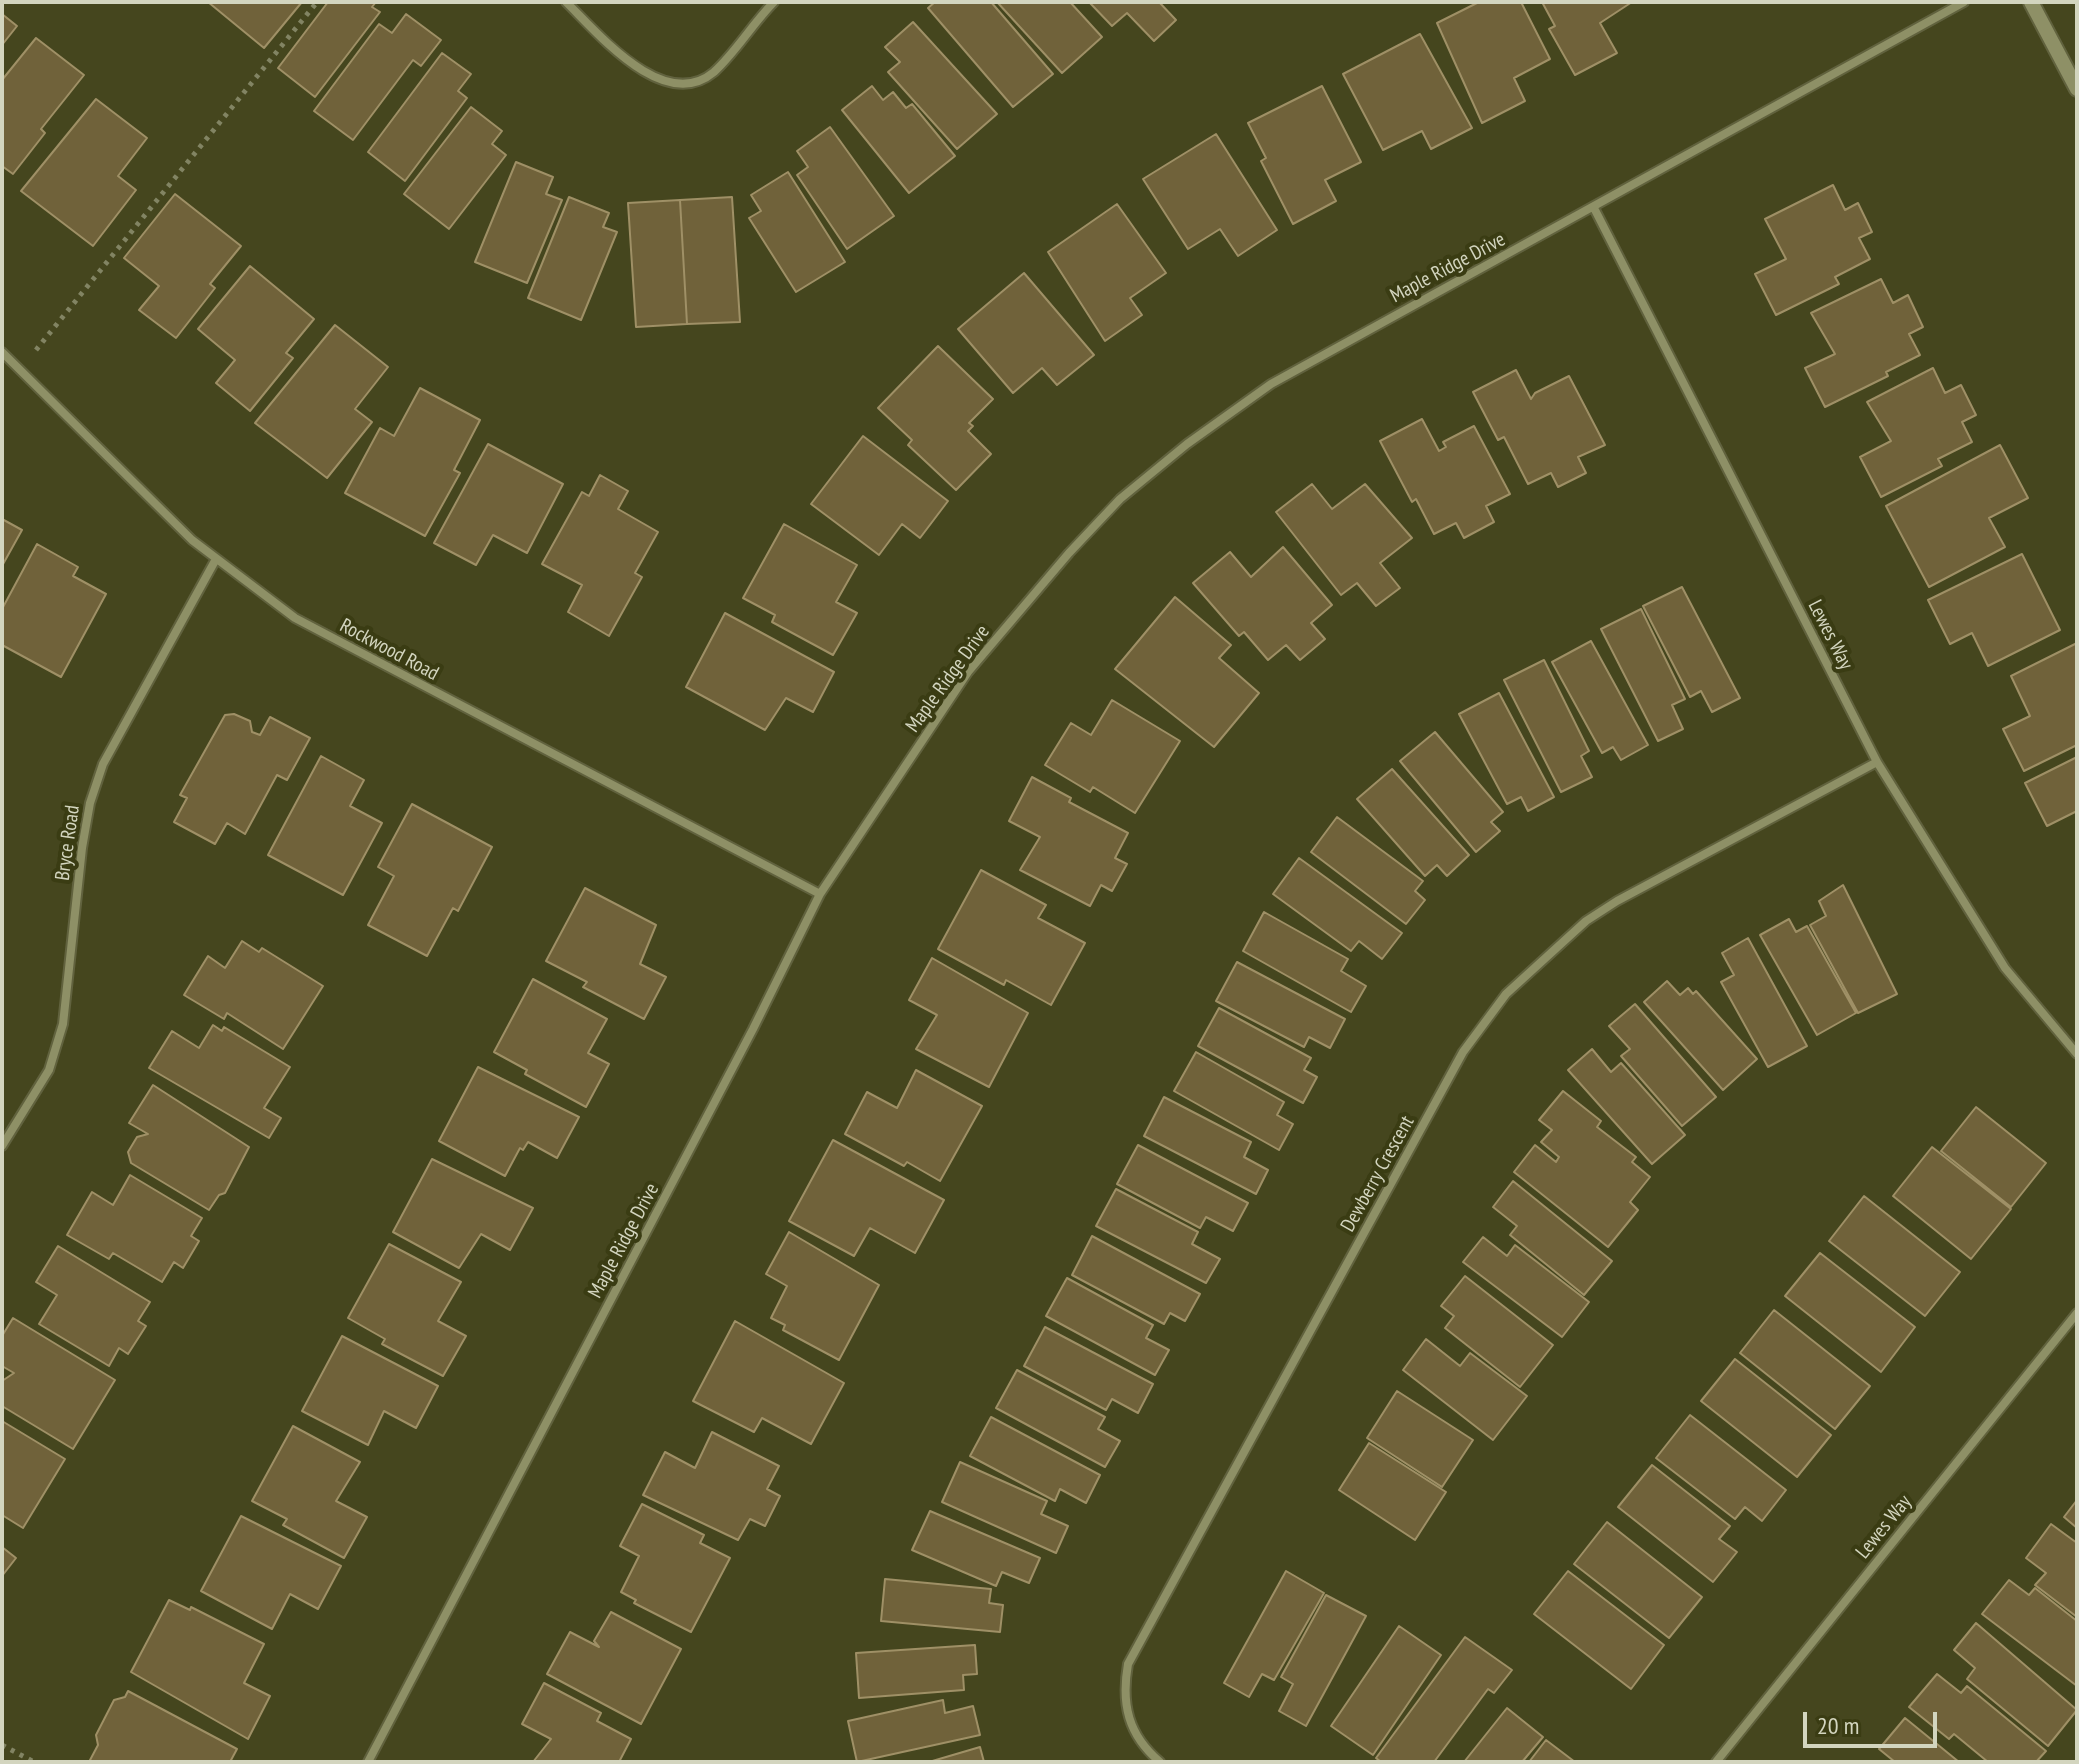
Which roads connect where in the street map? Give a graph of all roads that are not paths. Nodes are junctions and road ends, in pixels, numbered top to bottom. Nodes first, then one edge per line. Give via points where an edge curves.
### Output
1 (566, 2) edge
2 (774, 2) edge
3 (1964, 2) edge
4 (2031, 2) edge
5 (2077, 89) edge
6 (1594, 208) junction
7 (2, 352) edge
8 (216, 559) junction
9 (1877, 762) junction
10 (820, 894) junction
11 (2077, 1054) edge
12 (2, 1146) edge
13 (2077, 1313) edge
14 (368, 1762) edge
15 (1160, 1762) edge
16 (1716, 1762) edge

1 - 2 street via 640,71 685,81 715,71
3 - 6 street, Maple Ridge Drive
4 - 5 street
6 - 9 street, Lewes Way
6 - 10 street, Maple Ridge Drive via 1271,384 1120,499 968,672
7 - 8 street, Rockwood Road
8 - 10 street, Rockwood Road via 295,618
8 - 12 street, Bryce Road via 103,764 82,848 63,1024 49,1070
9 - 11 street, Lewes Way via 2005,968
9 - 15 street, Dewberry Crescent via 1586,921 1531,968 1483,1022 1128,1664 1126,1710 1133,1731
10 - 14 street, Maple Ridge Drive
13 - 16 street, Lewes Way

